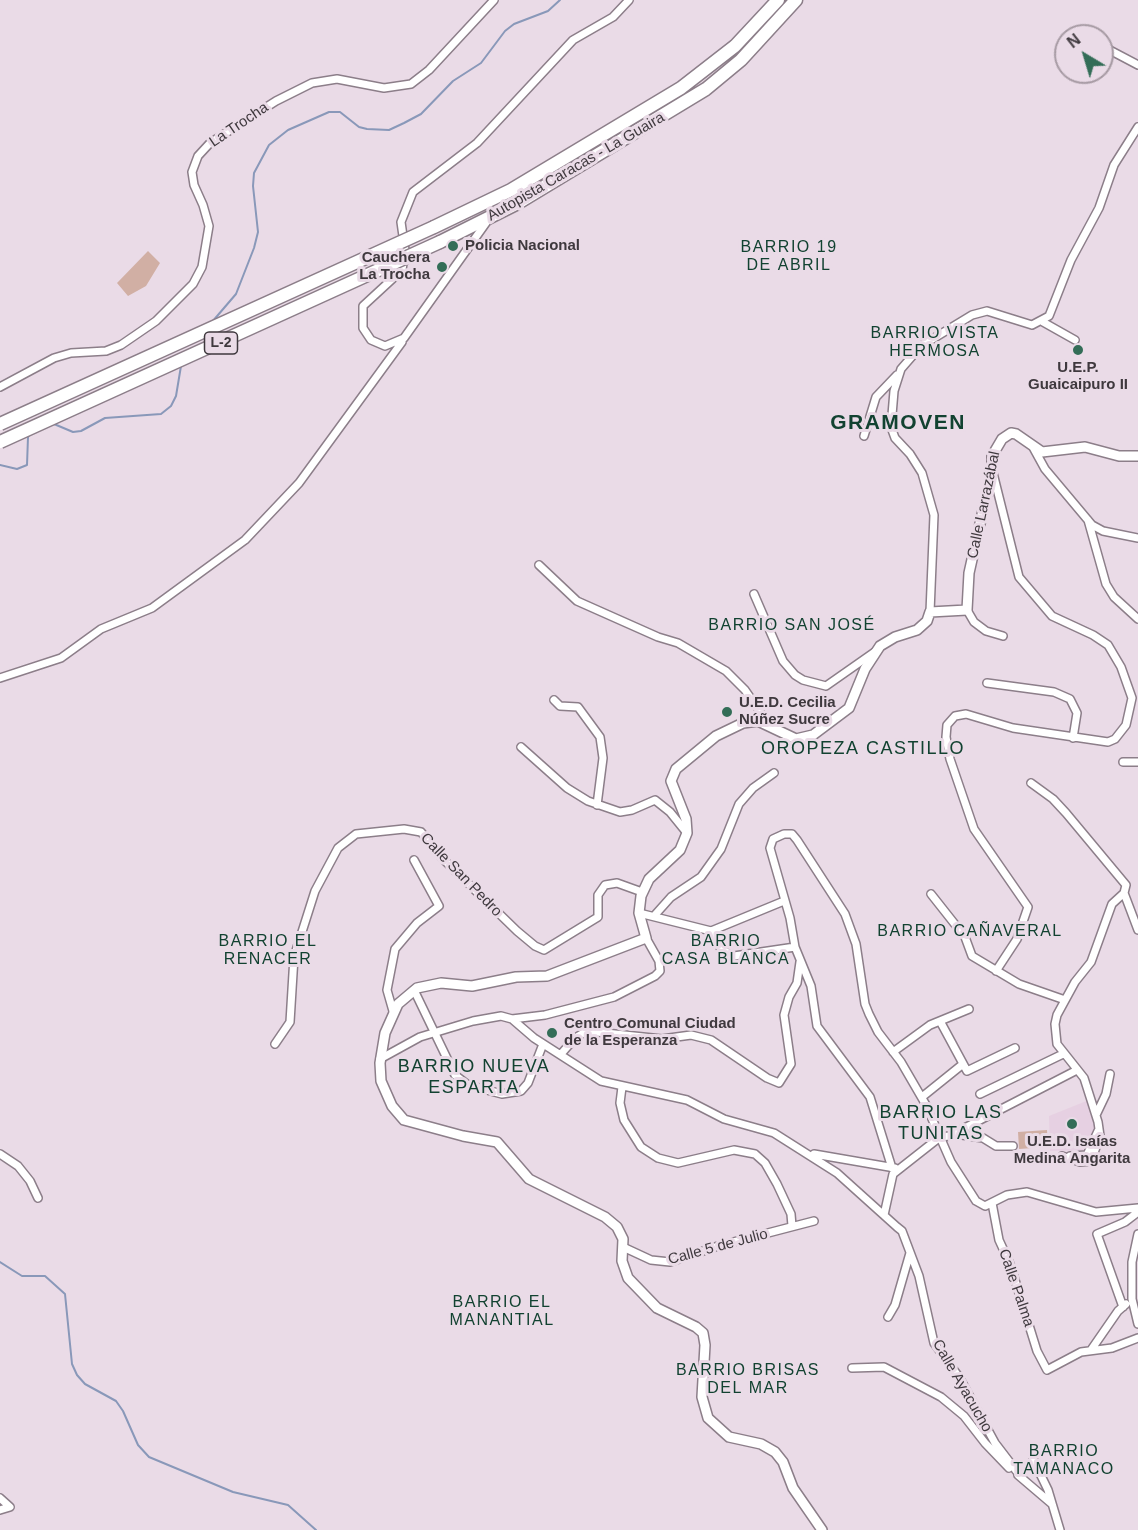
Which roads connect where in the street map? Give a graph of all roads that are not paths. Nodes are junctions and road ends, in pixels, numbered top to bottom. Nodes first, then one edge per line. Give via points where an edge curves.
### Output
1 (494, 0) edge
2 (629, 0) edge
3 (778, 0) edge
4 (796, 0) edge
5 (1114, 52) edge
6 (1138, 65) edge
7 (1138, 127) edge
8 (490, 218) junction
9 (1043, 322) junction
10 (408, 333) junction
11 (1075, 340) dead end
12 (899, 374) junction
13 (0, 387) edge
14 (0, 424) edge
15 (864, 436) dead end
16 (0, 442) edge
17 (1034, 449) junction
18 (1138, 456) edge
19 (992, 470) junction
20 (1089, 520) junction
21 (1138, 538) edge
22 (539, 565) dead end
23 (754, 594) dead end
24 (967, 610) junction
25 (930, 612) junction
26 (1138, 619) edge
27 (1003, 636) dead end
28 (876, 651) junction
29 (0, 678) edge
30 (987, 683) dead end
31 (554, 700) dead end
32 (770, 726) junction
33 (1072, 738) junction
34 (521, 747) dead end
35 (1123, 762) dead end
36 (1138, 762) edge
37 (774, 773) dead end
38 (1030, 783) dead end
39 (597, 805) junction
40 (687, 833) junction
41 (414, 860) dead end
42 (642, 892) junction
43 (1124, 893) junction
44 (931, 894) dead end
45 (784, 902) junction
46 (639, 913) junction
47 (654, 916) junction
48 (1138, 930) edge
49 (711, 931) junction
50 (646, 938) junction
51 (795, 947) junction
52 (800, 962) junction
53 (996, 971) junction
54 (414, 990) junction
55 (1065, 1000) junction
56 (969, 1009) dead end
57 (393, 1011) junction
58 (512, 1019) junction
59 (940, 1021) junction
60 (436, 1033) junction
61 (275, 1044) dead end
62 (543, 1044) junction
63 (1015, 1048) dead end
64 (893, 1052) junction
65 (561, 1054) junction
66 (1063, 1054) junction
67 (381, 1059) junction
68 (963, 1064) junction
69 (1077, 1070) junction
70 (1110, 1074) dead end
71 (622, 1087) junction
72 (980, 1094) dead end
73 (922, 1097) junction
74 (1098, 1122) junction
75 (954, 1134) junction
76 (940, 1137) junction
77 (1013, 1146) dead end
78 (0, 1154) edge
79 (810, 1154) junction
80 (895, 1168) junction
81 (38, 1198) dead end
82 (992, 1203) junction
83 (1138, 1210) edge
84 (884, 1215) junction
85 (814, 1221) dead end
86 (792, 1226) junction
87 (1138, 1234) edge
88 (623, 1247) junction
89 (910, 1253) junction
90 (1132, 1299) junction
91 (1123, 1307) junction
92 (888, 1317) dead end
93 (1138, 1324) edge
94 (1138, 1338) edge
95 (1091, 1350) junction
96 (852, 1368) dead end
97 (1033, 1459) dead end
98 (1021, 1477) junction
99 (0, 1498) edge
100 (1052, 1504) junction
101 (0, 1510) edge
102 (822, 1530) edge
103 (1060, 1530) edge

1 - 13 street, La Trocha via 411,84 384,88 337,80 312,83 210,143 198,156 192,172 209,226 202,267 193,284 156,321 121,345 106,351 54,358
2 - 10 street via 614,17 573,40 477,143 425,180 410,198 401,222 405,250 402,270 365,302 361,315 368,337 380,345 394,345
3 - 14 highway, Autopista Caracas - La Guaira / L-2, bridge via 735,46 681,88 511,190
4 - 8 highway, Autopista Caracas - La Guaira / L-2 via 748,53 706,89
5 - 6 street
7 - 9 street via 1114,165 1097,213
8 - 10 street
8 - 16 highway, Autopista Caracas - La Guaira / L-2, bridge
9 - 11 street
9 - 12 street via 1027,325 987,311 972,315 921,346
10 - 29 street via 299,483 245,540 152,608 101,629 61,658
12 - 15 street via 876,397
12 - 25 street via 892,433 922,473 934,515
17 - 18 street, Calle Larrazábal via 1050,452 1084,447 1119,456
17 - 19 street, Calle Larrazábal via 1020,437 1007,435 994,449
17 - 20 street via 1045,469
19 - 24 street, Calle Larrazábal via 969,573
19 - 33 street via 1016,568 1027,590 1052,616 1108,645 1130,688 1131,711 1115,739 1103,743
20 - 21 street via 1103,531
20 - 26 street via 1106,584
22 - 32 street via 577,601 678,643 726,671
23 - 28 street via 783,661 803,680 826,686
24 - 25 street
24 - 27 street via 986,632
25 - 28 street via 923,626 895,637
28 - 32 street via 849,708 827,727 796,739
30 - 33 street via 1054,692 1070,699 1077,713
31 - 39 street via 560,706 578,707 600,737 603,758
32 - 40 street via 758,721 733,727 699,748 676,769 671,781 686,819
33 - 53 street via 1013,728 966,714 955,716 947,725 950,759 974,829 1028,907 1017,939
34 - 39 street via 567,788
35 - 36 street
37 - 47 street via 739,804 721,849 700,877 671,897
38 - 43 street via 1066,813 1126,885
39 - 40 street via 626,812 655,800
40 - 42 street via 680,850 649,879
41 - 57 street via 439,906 394,949 387,990
42 - 46 street
42 - 61 street, Calle San Pedro via 617,884 605,885 598,895 598,917 544,950 517,931 418,830 356,834 338,848 315,891 294,957 290,1022
43 - 48 street
43 - 55 street via 1112,904 1092,962
44 - 53 street via 965,937 972,956
45 - 49 street
45 - 51 street
45 - 64 street via 770,848 773,839 788,833 840,904 856,945 865,1004
46 - 47 street
46 - 50 street
47 - 49 street
49 - 51 street via 721,949 734,956
50 - 54 street via 540,978 516,977 472,986 428,985
50 - 58 street via 659,962 660,971 655,976 604,1000
51 - 52 street
52 - 65 street via 797,983 784,1015 791,1064 779,1083 711,1040 691,1035 662,1039 587,1031
52 - 80 street via 812,986 817,1026 870,1097
53 - 55 street via 1038,992
54 - 57 street
54 - 60 street
55 - 66 street via 1055,1024 1057,1044
56 - 59 street
57 - 67 street
58 - 60 street via 501,1016 473,1021
58 - 62 street
59 - 64 street
59 - 68 street
60 - 62 street via 458,1078 468,1085 502,1094 525,1087
60 - 67 street
62 - 65 street, Calle Ayacucho
63 - 68 street via 967,1071
64 - 73 street
65 - 71 street, Calle Ayacucho via 601,1081
66 - 69 street
66 - 72 street
67 - 88 street via 386,1094 404,1120 497,1142 529,1179 614,1224 621,1232
68 - 73 street
69 - 74 street via 1084,1078
69 - 75 street
70 - 74 street
71 - 79 street, Calle Ayacucho via 687,1100 724,1119 774,1133
71 - 86 street via 624,1120 649,1153 678,1163 714,1153 750,1152 771,1172
73 - 76 street
74 - 74 street via 1100,1136 1091,1161 1062,1156 1087,1155
75 - 76 street
75 - 77 street via 983,1138 996,1146
76 - 80 street
76 - 82 street via 969,1193 979,1204
78 - 81 street via 18,1166
79 - 80 street
79 - 84 street, Calle Ayacucho
80 - 84 street
82 - 83 street via 1007,1195 1027,1192 1096,1212
82 - 95 street, Calle Palma via 999,1240 1047,1370
83 - 91 street via 1125,1222 1098,1234
84 - 89 street, Calle Ayacucho via 902,1232
85 - 86 street, Calle 5 de Julio
86 - 88 street, Calle 5 de Julio via 670,1262 651,1260
87 - 90 street via 1132,1262
88 - 102 street via 625,1273 644,1296 657,1308 703,1334 702,1398 708,1418 729,1437 761,1444 780,1457 793,1488
89 - 92 street
89 - 98 street, Calle Ayacucho via 923,1290 934,1343 959,1377 995,1443
90 - 91 street
90 - 93 street
91 - 95 street
94 - 95 street
96 - 98 street via 885,1367 941,1396
97 - 100 street
98 - 100 street
99 - 101 street via 10,1507
100 - 103 street

